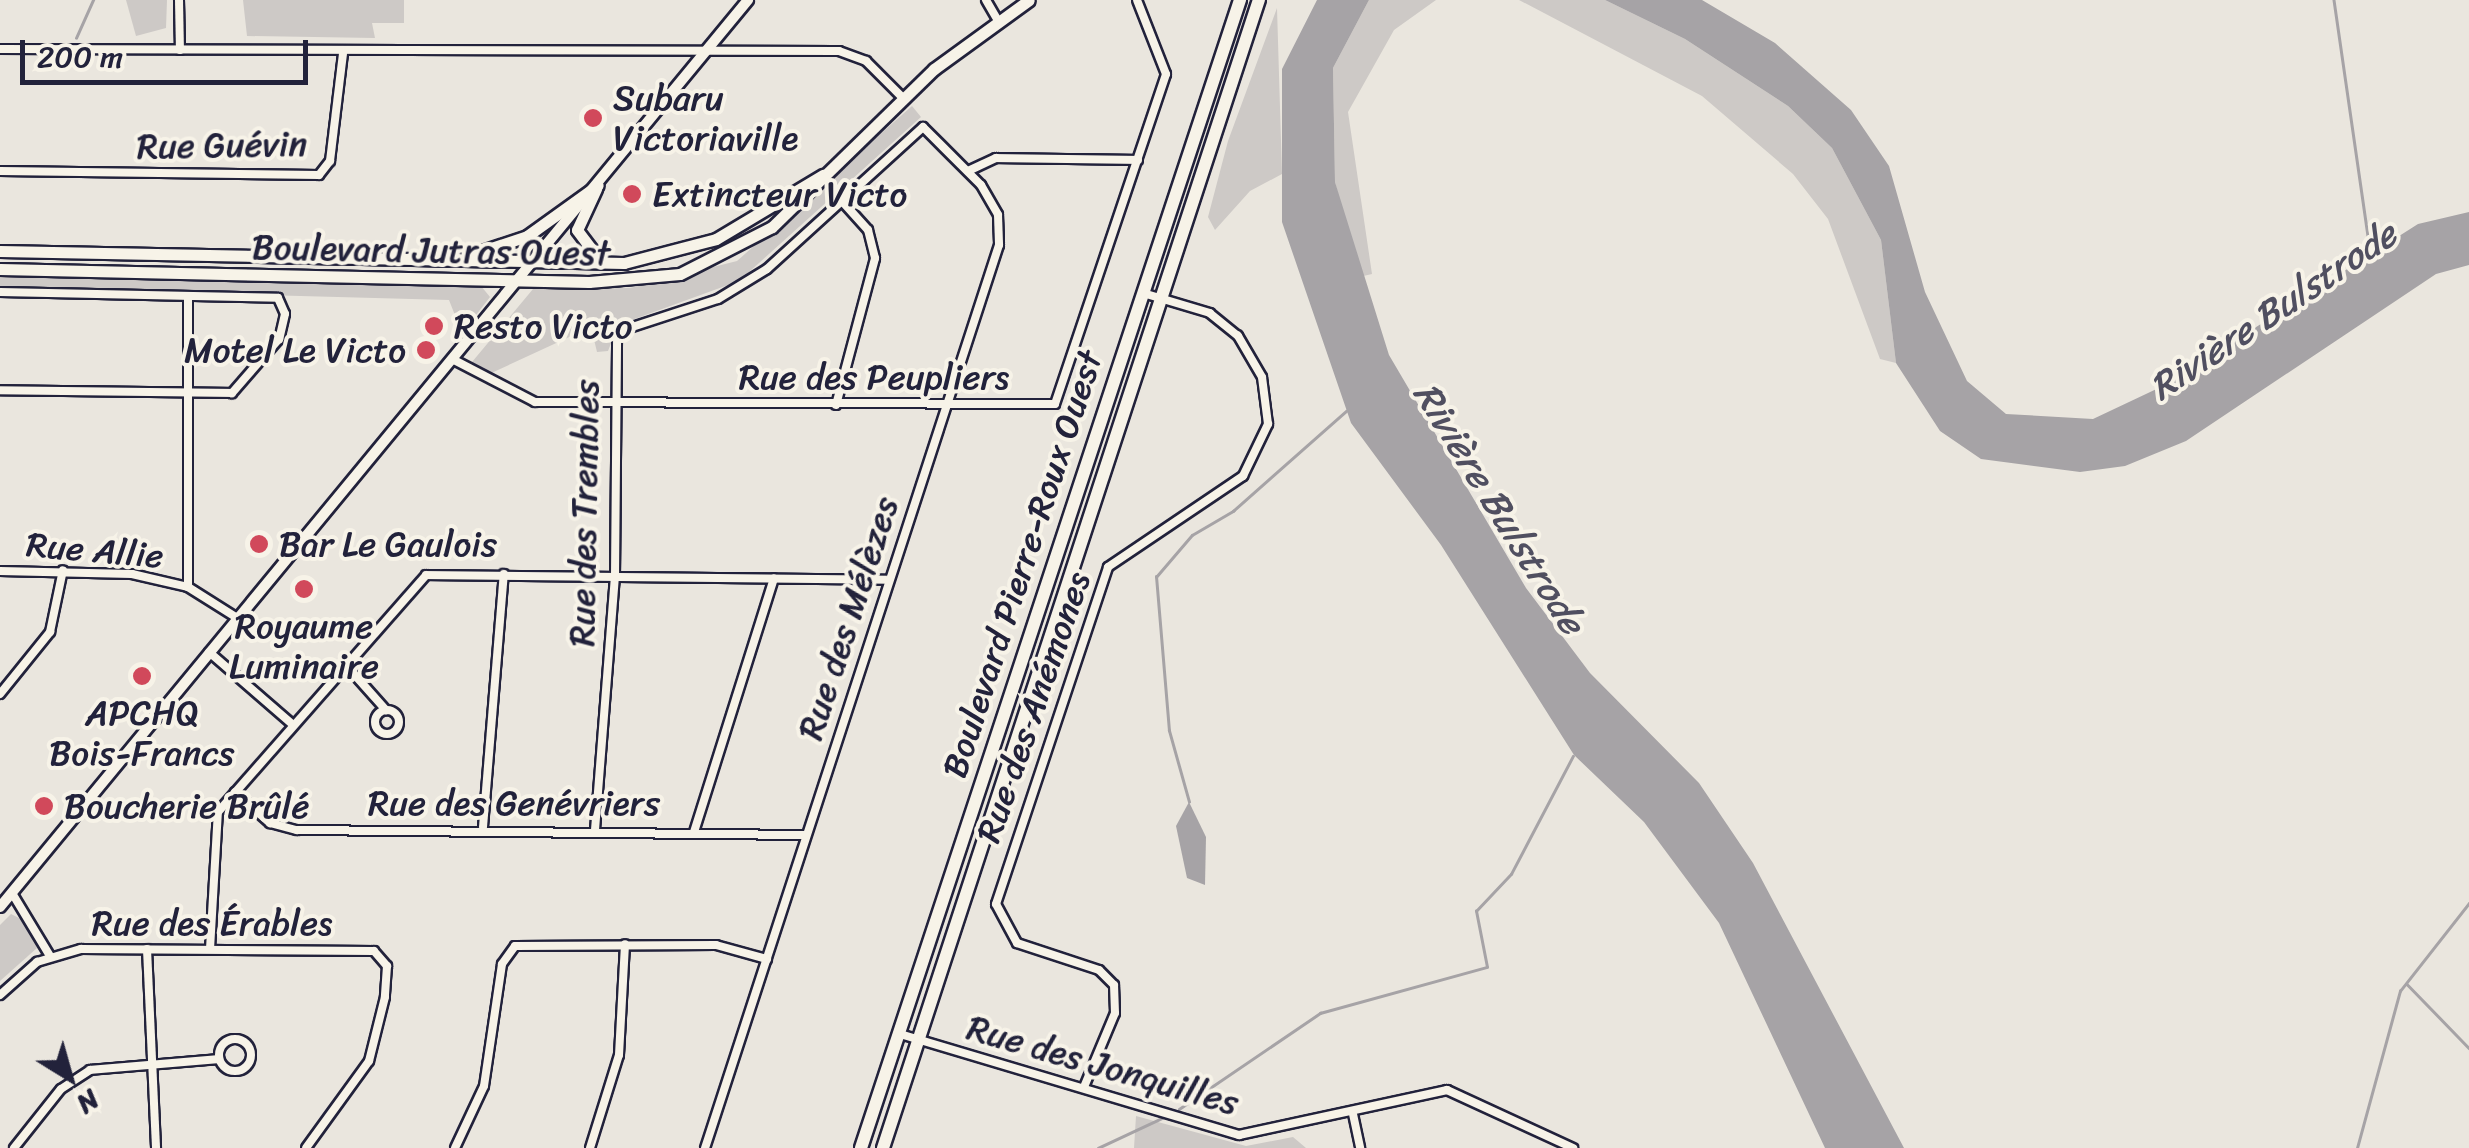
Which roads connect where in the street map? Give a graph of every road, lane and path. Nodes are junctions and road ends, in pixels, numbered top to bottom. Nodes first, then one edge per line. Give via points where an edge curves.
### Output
1 (179, 0) edge
2 (748, 0) edge
3 (986, 0) edge
4 (1030, 0) edge
5 (1136, 0) edge
6 (1240, 0) edge
7 (1260, 0) edge
8 (996, 18) junction
9 (0, 49) edge
10 (180, 50) junction
11 (342, 53) junction
12 (705, 54) junction
13 (904, 98) junction
14 (923, 127) joint
15 (1138, 160) junction
16 (0, 171) edge
17 (968, 171) junction
18 (826, 173) junction
19 (598, 186) junction
20 (842, 201) junction
21 (0, 250) edge
22 (448, 260) junction
23 (536, 262) junction
24 (604, 263) junction
25 (0, 269) edge
26 (521, 280) junction
27 (0, 292) edge
28 (1144, 293) junction
29 (188, 296) junction
30 (1163, 300) junction
31 (454, 360) junction
32 (0, 390) edge
33 (188, 394) junction
34 (614, 403) junction
35 (836, 405) junction
36 (949, 405) junction
37 (63, 570) junction
38 (0, 571) edge
39 (504, 574) junction
40 (614, 576) junction
41 (774, 578) junction
42 (886, 580) junction
43 (188, 586) junction
44 (237, 618) junction
45 (209, 652) junction
46 (346, 664) junction
47 (0, 694) edge
48 (386, 710) dead end
49 (291, 723) junction
50 (235, 792) junction
51 (484, 827) junction
52 (595, 830) junction
53 (694, 832) junction
54 (805, 834) junction
55 (12, 893) junction
56 (0, 908) edge
57 (626, 944) junction
58 (148, 949) junction
59 (210, 950) junction
60 (50, 956) junction
61 (767, 959) junction
62 (0, 995) edge
63 (900, 1034) junction
64 (919, 1039) junction
65 (219, 1059) junction
66 (149, 1063) junction
67 (1084, 1087) junction
68 (1353, 1114) junction
69 (14, 1148) edge
70 (156, 1148) edge
71 (306, 1148) edge
72 (455, 1148) edge
73 (590, 1148) edge
74 (705, 1148) edge
75 (861, 1148) edge
76 (883, 1148) edge
77 (1360, 1148) edge
78 (1573, 1148) edge

1 - 10 street
2 - 12 street
3 - 8 street
4 - 8 main road, Boulevard Jutras Ouest
5 - 15 street, Rue des Peupliers via 1166,65
6 - 28 main road, Boulevard Pierre-Roux Ouest
7 - 30 main road, Boulevard Pierre-Roux Ouest
8 - 13 main road, Boulevard Jutras Ouest
9 - 10 street
10 - 11 street
11 - 12 street
11 - 16 street, Rue Guévin via 330,162 319,175
12 - 13 street via 852,54
12 - 19 street
13 - 18 main road, Boulevard Jutras Ouest
14 - 17 street, Rue des Mélèzes
14 - 20 street, Rue des Trembles
15 - 17 street via 996,158
15 - 36 street, Rue des Peupliers via 1059,400
17 - 36 street, Rue des Mélèzes via 1001,230
18 - 24 main road, Boulevard Jutras Ouest via 716,239
18 - 26 main road, Boulevard Jutras Ouest via 772,227 680,274
19 - 22 main road via 527,236
19 - 23 street
19 - 24 main road via 577,230
20 - 34 street, Rue des Trembles via 740,287 617,332
20 - 35 street via 868,230 875,258
21 - 22 main road, Boulevard Jutras Ouest
22 - 23 main road, Boulevard Jutras Ouest
23 - 24 main road, Boulevard Jutras Ouest
23 - 26 street
25 - 26 main road, Boulevard Jutras Ouest
26 - 31 street
27 - 29 street
28 - 30 street, Rue des Anémones
28 - 63 main road, Boulevard Pierre-Roux Ouest
29 - 33 street
29 - 33 street via 284,303 279,339 242,387
30 - 64 main road, Boulevard Pierre-Roux Ouest
30 - 67 street, Rue des Anémones via 1210,313 1249,348 1268,424 1243,476 1108,567 996,904 1017,944 1099,970 1114,984 1116,1013
31 - 34 street, Rue des Peupliers via 522,400
31 - 44 street
32 - 33 street
33 - 43 street
34 - 35 street, Rue des Peupliers
34 - 40 street, Rue des Trembles
35 - 36 street, Rue des Peupliers
36 - 42 street, Rue des Mélèzes
37 - 38 street, Rue Allie
37 - 43 street, Rue Allie
37 - 47 street via 50,632
39 - 40 street
39 - 46 street via 418,580
39 - 51 street
40 - 41 street
40 - 52 street, Rue des Trembles
41 - 42 street
41 - 53 street
42 - 54 street, Rue des Mélèzes
43 - 44 street, Rue Allie
44 - 45 street
45 - 49 street
45 - 55 street
46 - 48 street
46 - 49 street
49 - 50 street
50 - 51 street, Rue des Genévriers via 282,828
50 - 59 street via 211,832
51 - 52 street, Rue des Genévriers
52 - 53 street, Rue des Genévriers
53 - 54 street, Rue des Genévriers
54 - 61 street, Rue des Mélèzes
55 - 56 street
55 - 60 street, Rue des Érables
57 - 61 street via 716,945
57 - 72 street via 515,946 504,955 493,1050
57 - 73 street via 619,1054
58 - 59 street, Rue des Érables
58 - 60 street, Rue des Érables
58 - 66 street
59 - 71 street, Rue des Érables via 374,951 387,966 369,1061
60 - 62 street, Rue des Érables
61 - 74 street, Rue des Mélèzes
63 - 64 street, Rue des Jonquilles
63 - 75 main road, Boulevard Pierre-Roux Ouest
64 - 67 street, Rue des Jonquilles
64 - 76 main road, Boulevard Pierre-Roux Ouest
65 - 65 street via 231,1039 251,1052 236,1071
65 - 66 street
66 - 69 street via 74,1078
66 - 70 street
67 - 68 street, Rue des Jonquilles via 1239,1135
68 - 77 street
68 - 78 street, Rue des Jonquilles via 1447,1090

